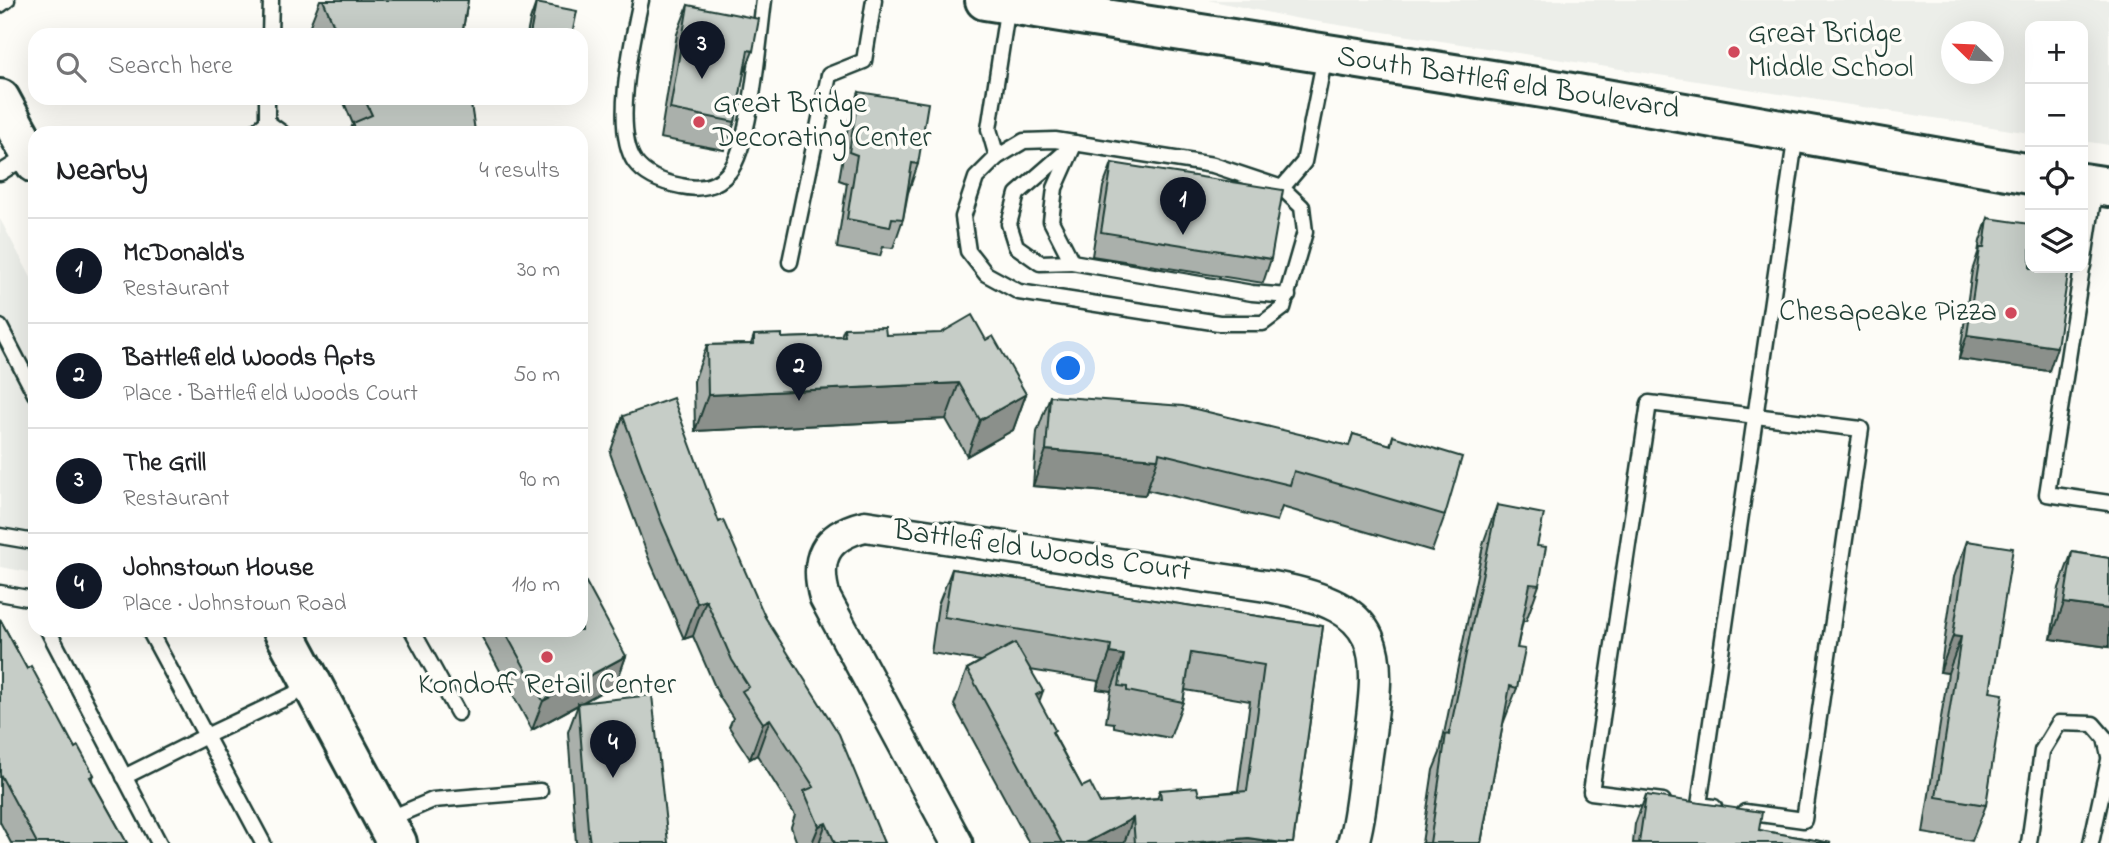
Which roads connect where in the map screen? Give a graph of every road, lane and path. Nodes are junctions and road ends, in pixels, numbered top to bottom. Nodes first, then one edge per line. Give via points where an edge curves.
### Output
1 (7, 0) edge
2 (271, 0) edge
3 (640, 0) edge
4 (764, 0) edge
5 (874, 0) edge
6 (997, 2) edge
7 (0, 5) edge
8 (270, 28) edge
9 (1326, 54) junction
10 (0, 99) edge
11 (267, 105) edge
12 (267, 122) junction
13 (262, 126) edge
14 (272, 126) edge
15 (1797, 133) junction
16 (1075, 144) junction
17 (997, 157) junction
18 (22, 164) edge
19 (2025, 173) edge
20 (2096, 185) edge
21 (1282, 188) junction
22 (2088, 232) edge
23 (790, 262) dead end
24 (1072, 262) junction
25 (2081, 273) edge
26 (1288, 296) junction
27 (0, 327) edge
28 (28, 381) edge
29 (1754, 416) junction
30 (2109, 503) edge
31 (0, 536) edge
32 (28, 541) edge
33 (0, 593) edge
34 (28, 598) edge
35 (52, 637) edge
36 (153, 637) edge
37 (287, 637) edge
38 (416, 637) edge
39 (312, 685) junction
40 (458, 713) dead end
41 (206, 736) junction
42 (2109, 758) edge
43 (124, 777) junction
44 (540, 791) dead end
45 (1685, 803) junction
46 (391, 832) edge
47 (159, 843) edge
48 (263, 843) edge
49 (957, 843) edge
50 (1353, 843) edge
51 (2029, 843) edge
52 (2091, 843) edge

1 - 7 lane
2 - 8 lane
3 - 4 lane via 623,122 635,162 659,182 692,189 710,187 730,172 742,141
5 - 23 lane via 864,61 829,75
6 - 9 main road, South Battlefield Boulevard
6 - 17 lane via 989,129
9 - 15 main road, South Battlefield Boulevard
9 - 21 lane via 1304,163
10 - 18 main road
11 - 12 lane
12 - 13 lane
12 - 14 lane
15 - 19 main road, South Battlefield Boulevard
15 - 29 lane
16 - 17 lane via 1024,141
16 - 21 lane via 1213,165
16 - 24 lane via 1055,188 1051,221
16 - 24 lane via 1017,194 1009,224 1016,246 1040,263
17 - 26 lane via 976,178 963,217 968,251 986,274 1019,292 1246,324 1263,323 1283,308
20 - 22 lane
21 - 26 lane via 1302,207 1305,232
24 - 26 lane
25 - 30 lane via 2047,494
27 - 28 lane
29 - 45 lane
29 - 45 lane via 1649,403 1591,792
29 - 45 lane via 1861,429 1804,820
31 - 32 lane
33 - 34 lane
35 - 43 lane
36 - 41 lane
37 - 39 main road
38 - 40 lane
39 - 41 lane
39 - 46 main road
41 - 43 lane
41 - 48 lane
42 - 51 lane via 2105,738 2093,724 2059,723 2042,751
42 - 52 lane
43 - 47 lane
44 - 46 lane via 433,800
49 - 50 street, Battlefield Woods Court via 825,598 820,579 824,556 837,537 852,529 865,526 1259,584 1328,600 1357,621 1374,650 1377,680

